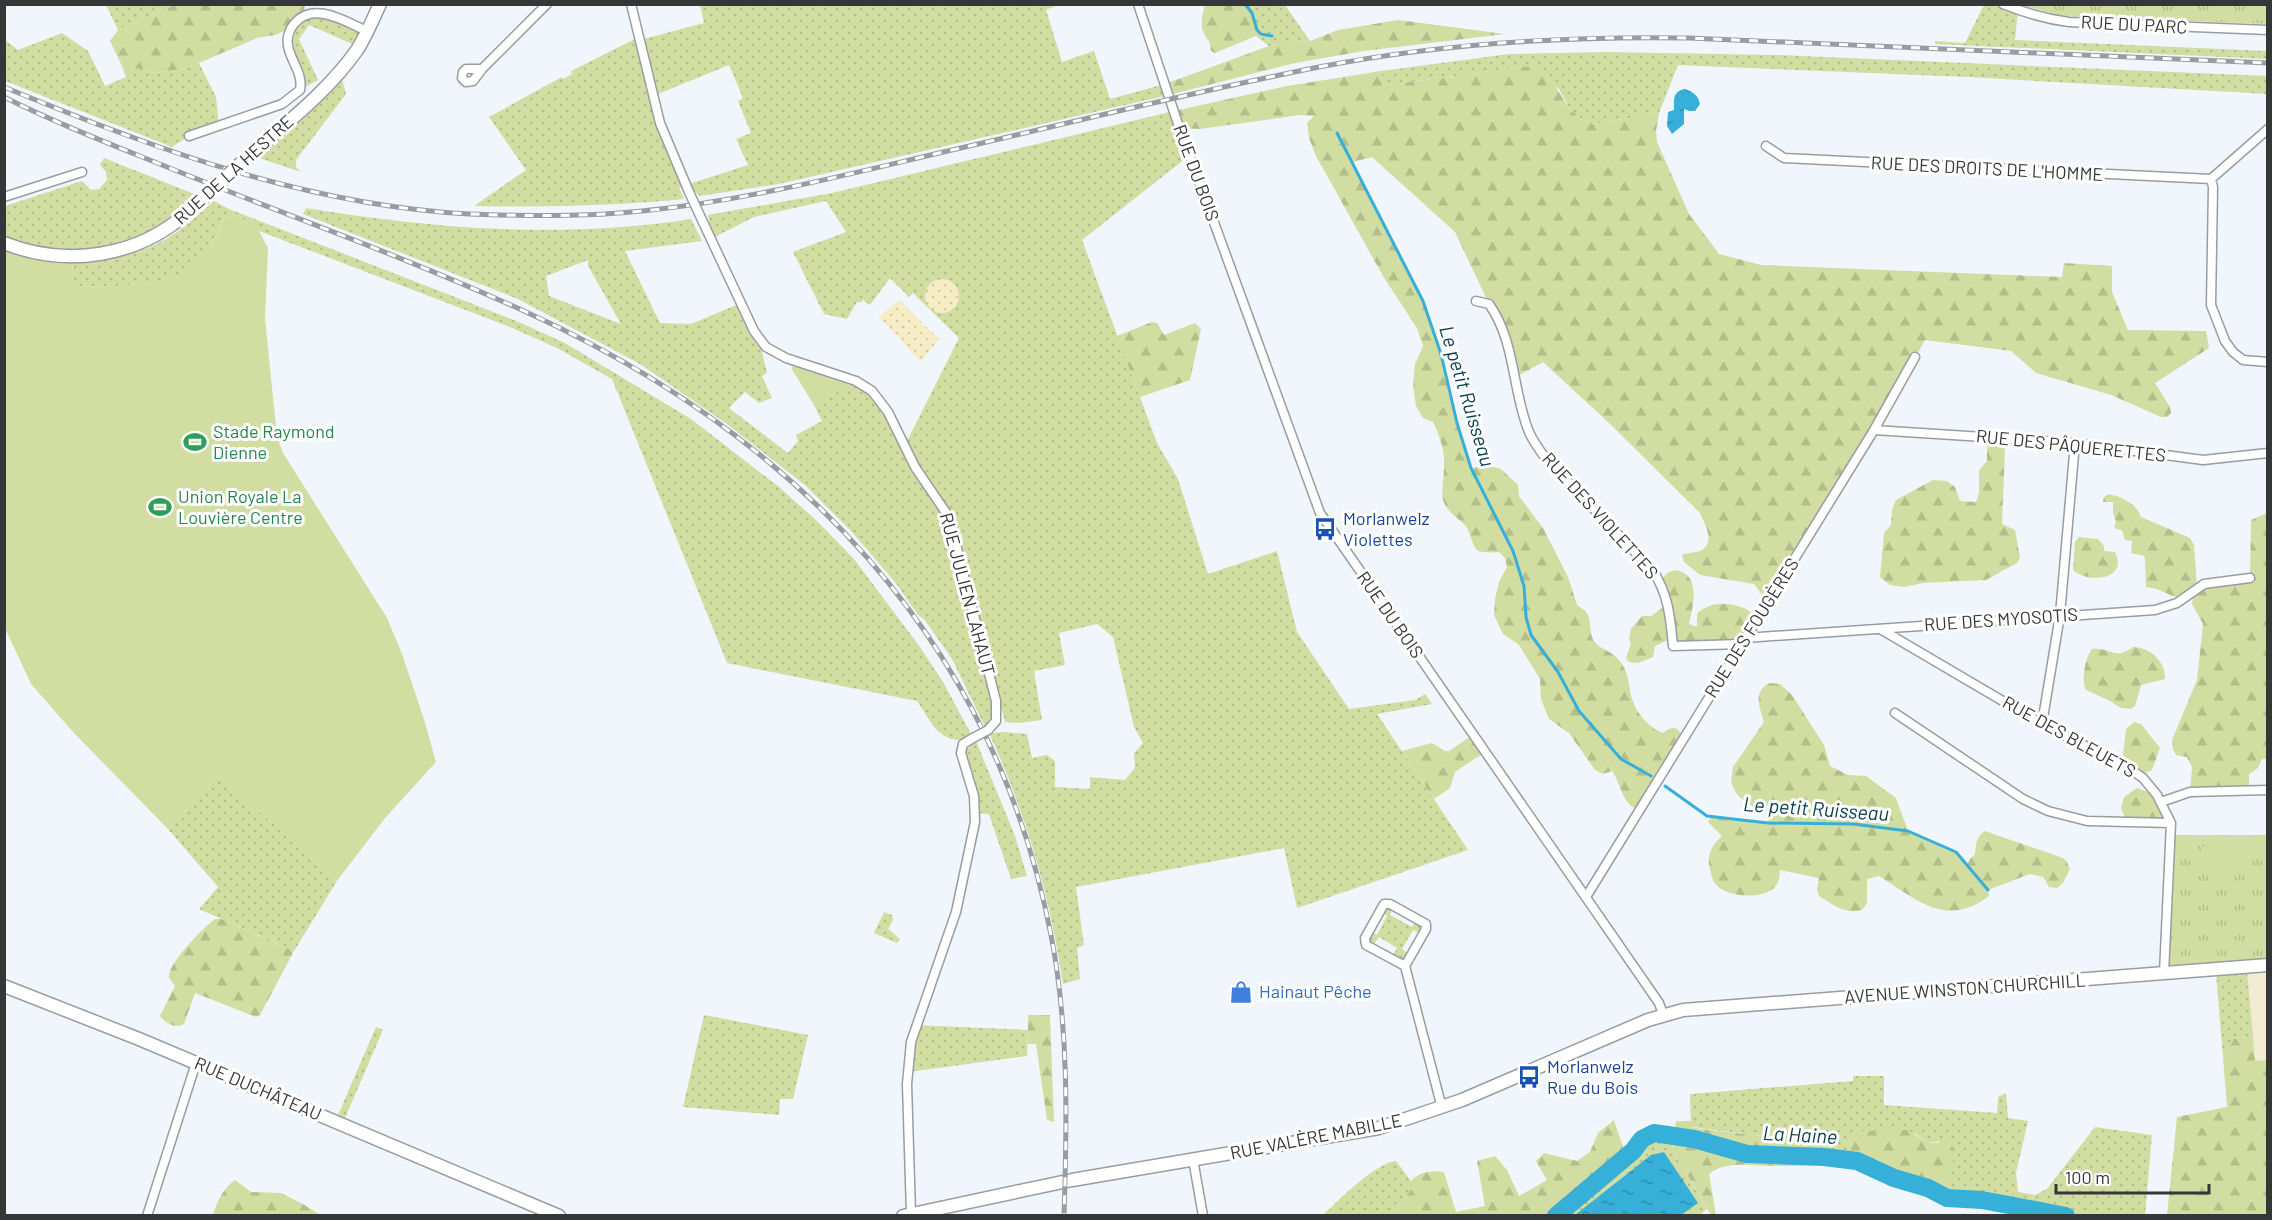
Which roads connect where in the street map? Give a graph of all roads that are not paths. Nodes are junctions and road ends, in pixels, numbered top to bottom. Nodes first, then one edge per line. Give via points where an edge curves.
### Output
1 (380, 4) edge
2 (547, 4) edge
3 (631, 4) edge
4 (1138, 4) edge
5 (2003, 4) edge
6 (2268, 30) edge
7 (367, 31) junction
8 (482, 69) dead end
9 (2268, 129) edge
10 (189, 136) dead end
11 (1766, 146) dead end
12 (82, 171) dead end
13 (2211, 179) junction
14 (4, 197) edge
15 (4, 243) edge
16 (1476, 301) dead end
17 (1915, 357) dead end
18 (2268, 362) edge
19 (1874, 430) junction
20 (2075, 443) junction
21 (2268, 453) edge
22 (2250, 578) dead end
23 (2060, 615) junction
24 (1882, 629) junction
25 (1744, 641) junction
26 (1895, 713) dead end
27 (2042, 724) junction
28 (2268, 790) edge
29 (2161, 802) junction
30 (2171, 824) junction
31 (1586, 897) junction
32 (2268, 965) edge
33 (1405, 966) junction
34 (2164, 973) junction
35 (4, 986) edge
36 (1663, 1014) junction
37 (196, 1063) junction
38 (1442, 1108) junction
39 (1193, 1159) junction
40 (147, 1215) edge
41 (559, 1215) edge
42 (907, 1215) edge
43 (1203, 1215) edge

1 - 7 street, RUE DE LA HESTRE
2 - 8 street
3 - 42 street, RUE JULIEN LAHAUT, bridge via 664,135 754,331 766,347 786,358 856,381 872,391 888,412 920,474 947,511 996,701 996,722 963,744 961,753 974,796 975,822 956,912 914,1030 909,1056
4 - 31 street, RUE DU BOIS via 1320,513
5 - 6 street, RUE DU PARC via 2061,21
7 - 10 street via 322,13 303,15 291,28 288,42 301,77 300,90 282,104
7 - 15 street, RUE DE LA HESTRE, bridge via 344,68 175,224 142,242 99,255 46,254
9 - 13 street
11 - 13 street, RUE DES DROITS DE L'HOMME via 1784,158
12 - 14 street
13 - 18 street via 2211,305 2233,352 2242,360
16 - 25 street, RUE DES VIOLETTES via 1489,304 1498,317 1535,444 1661,583 1673,646
17 - 19 street, RUE DES FOUGÈRES
19 - 20 street, RUE DES PÂQUERETTES
19 - 25 street, RUE DES FOUGÈRES
20 - 21 street, RUE DES PÂQUERETTES via 2204,460
20 - 23 street
22 - 23 street, RUE DES MYOSOTIS via 2204,584 2177,603 2161,608
23 - 24 street, RUE DES MYOSOTIS
23 - 27 street
24 - 25 street, RUE DES MYOSOTIS
24 - 27 street, RUE DES BLEUETS
25 - 31 street, RUE DES FOUGÈRES
26 - 30 street via 2023,799 2048,811 2087,821
27 - 29 street, RUE DES BLEUETS via 2140,775
28 - 29 street via 2190,792
29 - 30 street, RUE DES BLEUETS
30 - 34 street, RUE DES BLEUETS
31 - 36 street, RUE DU BOIS
32 - 34 street, AVENUE WINSTON CHURCHILL
33 - 33 street via 1366,945 1365,938 1384,904 1426,924
33 - 38 street
34 - 36 street, AVENUE WINSTON CHURCHILL
35 - 37 street, RUE DUCHÂTEAU
36 - 38 street, RUE VALÈRE MABILLE
37 - 40 street
37 - 41 street, RUE DUCHÂTEAU
38 - 39 street, RUE VALÈRE MABILLE via 1373,1129
39 - 42 street, RUE VALÈRE MABILLE
39 - 43 street

